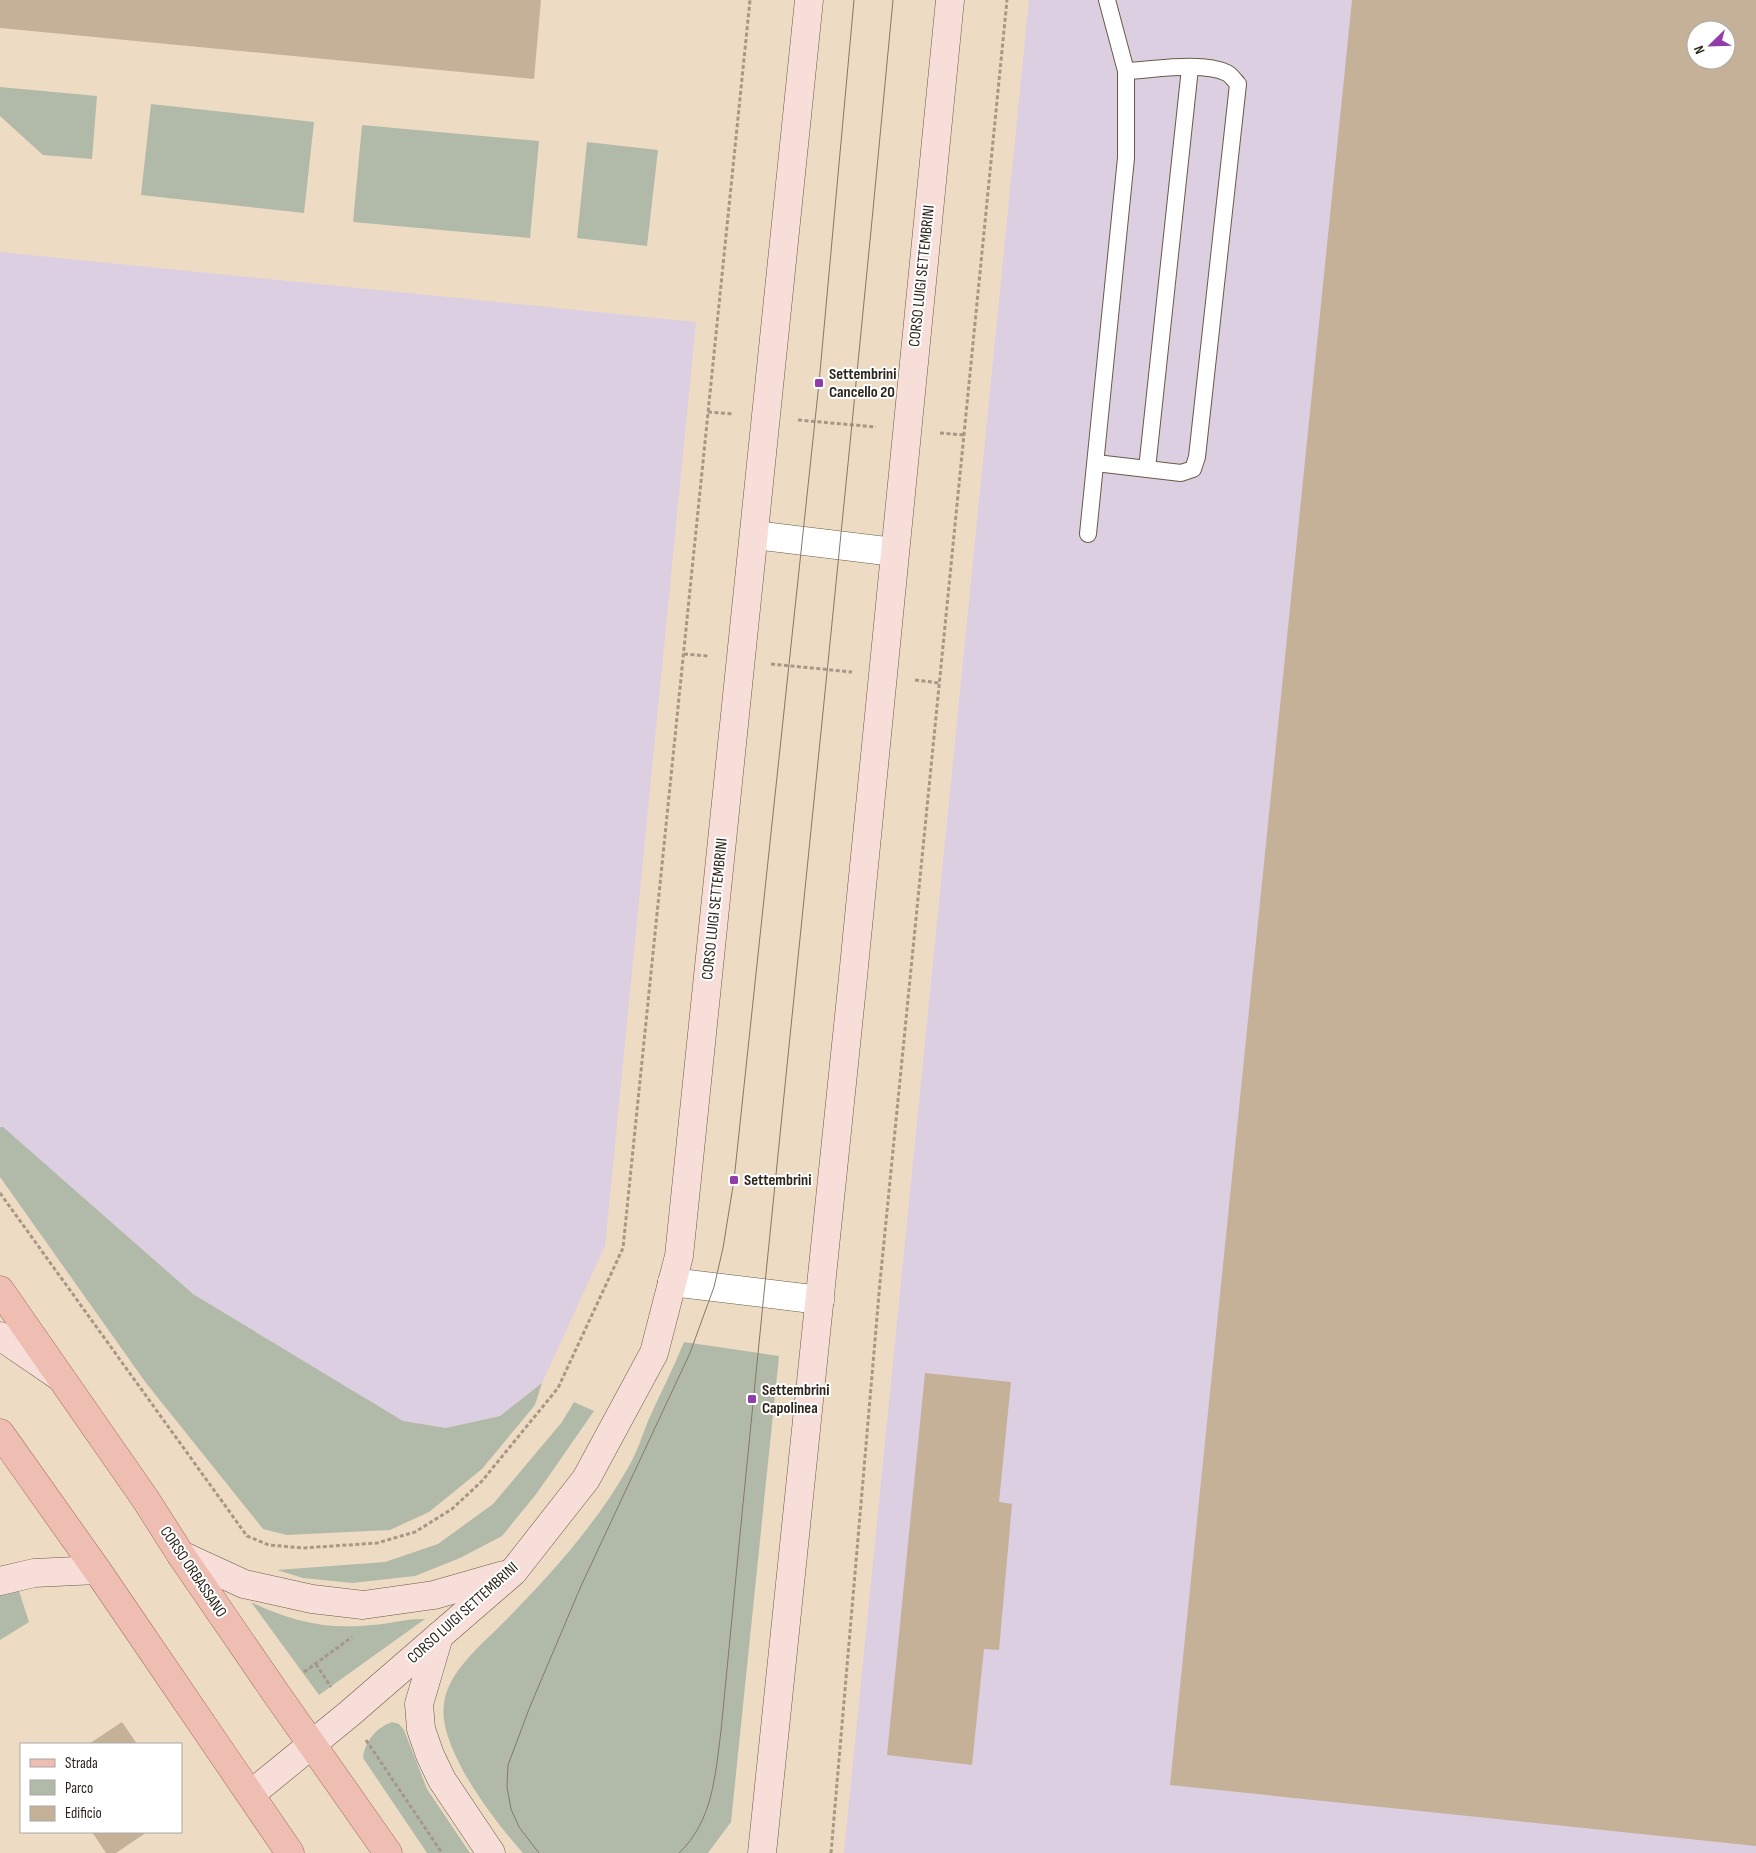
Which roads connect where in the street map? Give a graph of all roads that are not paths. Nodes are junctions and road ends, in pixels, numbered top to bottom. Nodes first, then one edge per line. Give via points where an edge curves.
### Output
1 (809, 0) edge
2 (950, 0) edge
3 (1107, 0) edge
4 (1190, 68) junction
5 (1126, 71) junction
6 (1096, 463) junction
7 (1147, 469) junction
8 (1088, 534) dead end
9 (754, 535) junction
10 (894, 552) junction
11 (672, 1282) junction
12 (0, 1290) edge
13 (820, 1300) junction
14 (0, 1336) edge
15 (61, 1378) junction
16 (0, 1432) edge
17 (181, 1555) junction
18 (97, 1570) junction
19 (512, 1572) junction
20 (0, 1581) edge
21 (439, 1636) junction
22 (312, 1744) junction
23 (251, 1794) junction
24 (290, 1853) edge
25 (388, 1853) edge
26 (491, 1853) edge
27 (762, 1853) edge

1 - 9 main road, CORSO LUIGI SETTEMBRINI
2 - 10 main road, CORSO LUIGI SETTEMBRINI
3 - 5 lane
4 - 5 lane
4 - 7 lane
4 - 7 lane via 1213,69 1228,74 1238,84 1197,457 1193,468 1181,473
5 - 6 lane via 1126,158
6 - 7 lane
6 - 8 lane
9 - 10 street
9 - 11 main road, CORSO LUIGI SETTEMBRINI via 679,1256
10 - 13 main road, CORSO LUIGI SETTEMBRINI
11 - 13 street
11 - 19 main road, CORSO LUIGI SETTEMBRINI via 654,1353 586,1480
12 - 15 main road, CORSO ORBASSANO
13 - 27 main road, CORSO LUIGI SETTEMBRINI
14 - 15 main road
15 - 17 main road, CORSO ORBASSANO
16 - 18 main road
17 - 19 main road via 244,1584 312,1600 363,1604 434,1595
17 - 22 main road, CORSO ORBASSANO
18 - 20 main road via 34,1573
18 - 23 main road
19 - 21 main road, CORSO LUIGI SETTEMBRINI
21 - 22 main road, CORSO LUIGI SETTEMBRINI
21 - 26 main road via 419,1704 421,1729 442,1780
22 - 23 main road, CORSO LUIGI SETTEMBRINI
22 - 25 main road, CORSO ORBASSANO
23 - 24 main road

